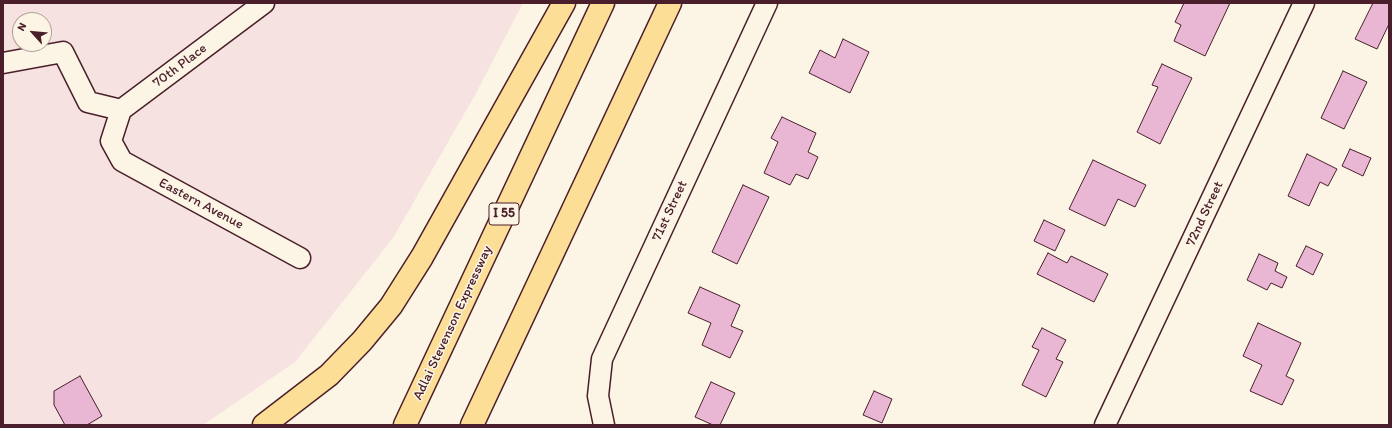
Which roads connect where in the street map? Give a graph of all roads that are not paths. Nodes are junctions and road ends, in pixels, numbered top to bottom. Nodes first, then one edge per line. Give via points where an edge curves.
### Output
1 (264, 3) edge
2 (564, 3) edge
3 (603, 3) edge
4 (670, 3) edge
5 (767, 3) edge
6 (1304, 3) edge
7 (3, 63) edge
8 (121, 110) junction
9 (300, 258) dead end
10 (264, 425) edge
11 (405, 425) edge
12 (472, 425) edge
13 (604, 425) edge
14 (1105, 425) edge

1 - 8 street, 70th Place
2 - 10 highway via 422,257 391,306 329,375
3 - 11 highway, Adlai Stevenson Expressway / I 55
4 - 12 highway
5 - 13 street, 71st Street via 602,359 598,396
6 - 14 street, 72nd Street
7 - 8 street via 63,52 88,102
8 - 9 street, Eastern Avenue via 111,141 122,161

